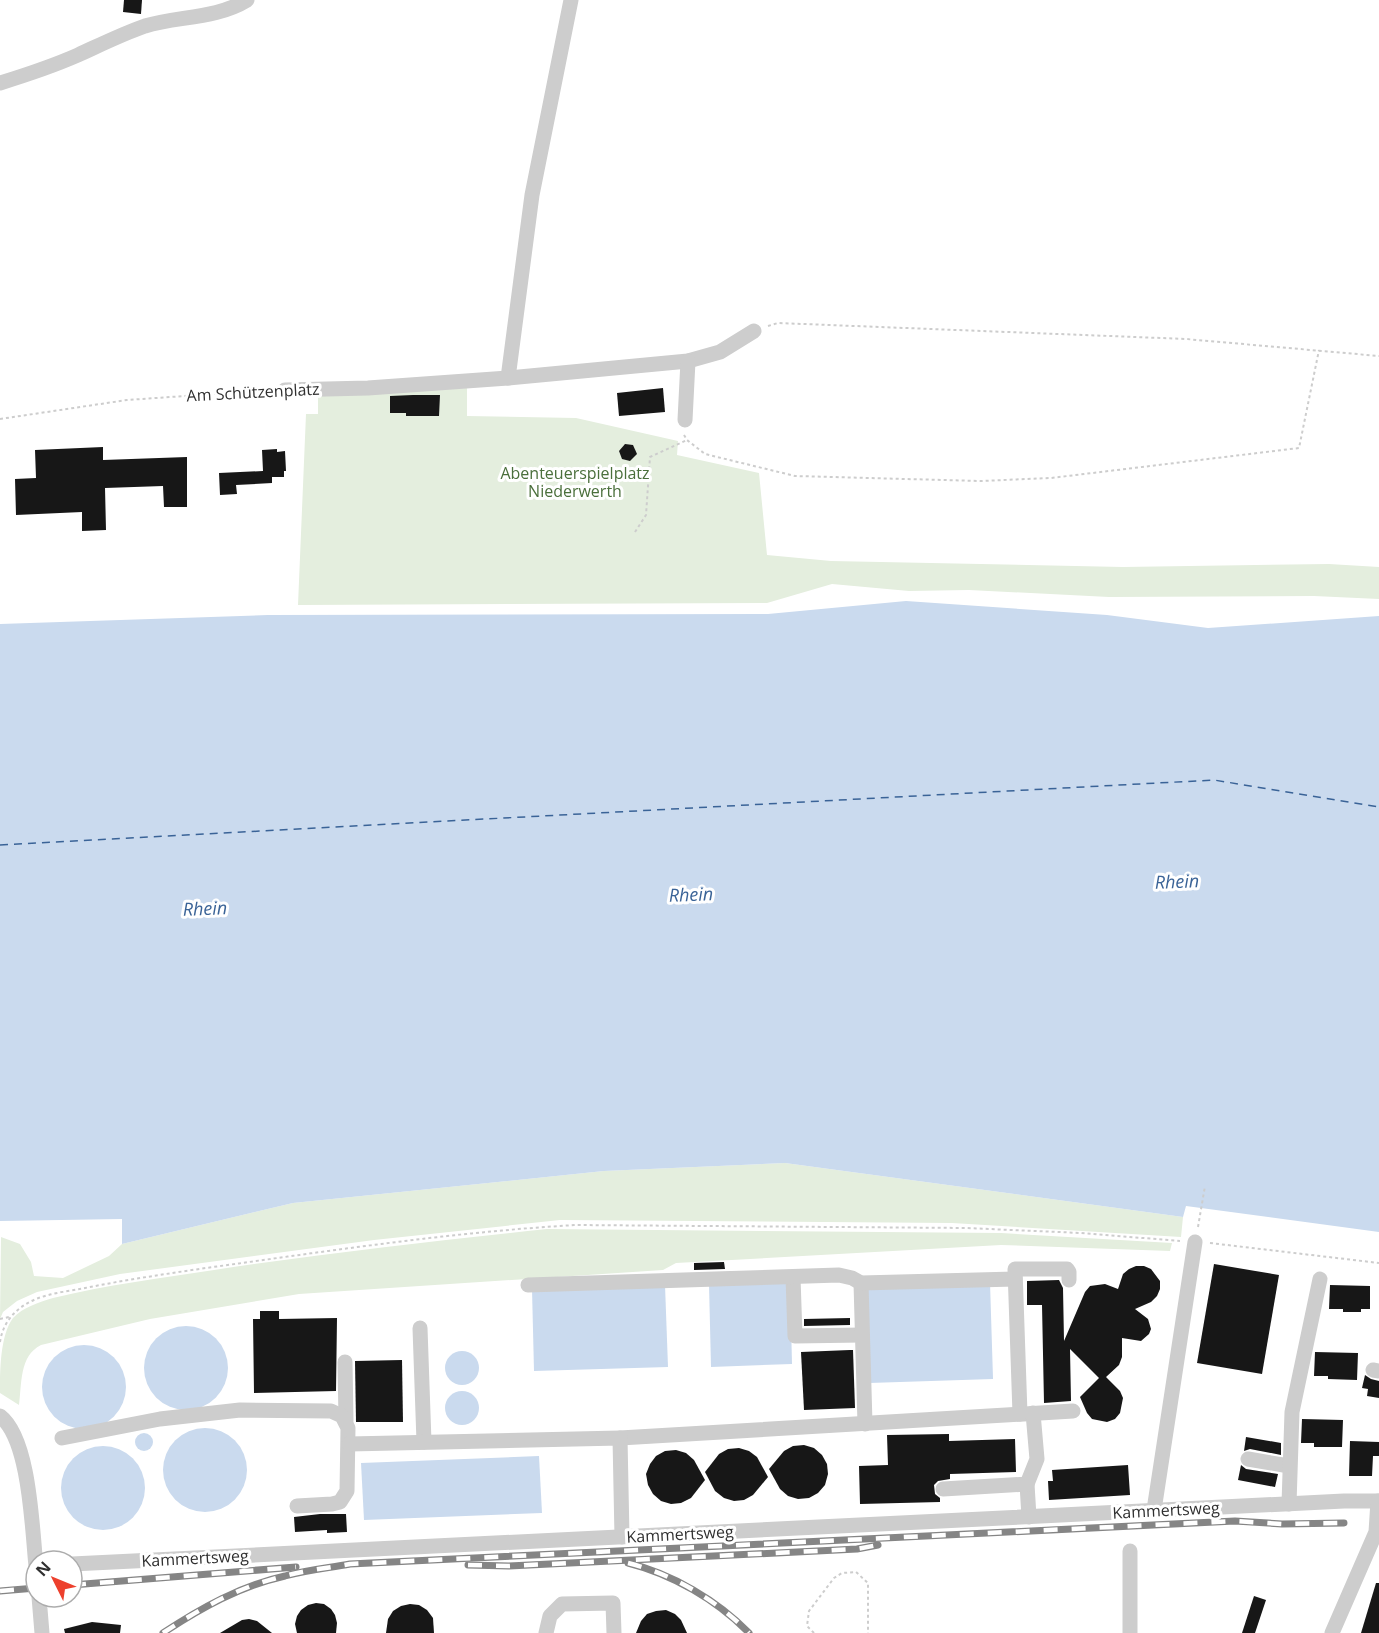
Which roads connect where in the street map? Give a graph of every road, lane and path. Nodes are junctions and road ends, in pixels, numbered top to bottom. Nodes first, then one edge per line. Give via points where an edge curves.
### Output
1 (247, 0) edge
2 (571, 0) edge
3 (0, 83) edge
4 (754, 331) joint
5 (1319, 350) junction
6 (1379, 356) edge
7 (688, 361) junction
8 (508, 378) junction
9 (285, 390) joint
10 (0, 419) edge
11 (685, 420) joint
12 (687, 440) junction
13 (635, 532) dead end
14 (1205, 1186) dead end
15 (1195, 1242) junction
16 (1379, 1263) edge
17 (793, 1277) junction
18 (1015, 1279) junction
19 (1320, 1279) dead end
20 (1069, 1280) dead end
21 (861, 1282) junction
22 (528, 1285) dead end
23 (9, 1317) junction
24 (0, 1319) edge
25 (420, 1328) dead end
26 (862, 1335) junction
27 (0, 1342) edge
28 (345, 1362) dead end
29 (1073, 1411) dead end
30 (1027, 1414) junction
31 (0, 1416) edge
32 (346, 1421) junction
33 (865, 1424) junction
34 (62, 1438) dead end
35 (620, 1438) junction
36 (424, 1442) junction
37 (349, 1444) junction
38 (1248, 1459) dead end
39 (1289, 1466) junction
40 (1027, 1484) junction
41 (943, 1489) dead end
42 (1378, 1501) edge
43 (1289, 1504) junction
44 (297, 1506) dead end
45 (1154, 1510) junction
46 (1029, 1516) junction
47 (622, 1537) junction
48 (34, 1549) edge
49 (1130, 1551) dead end
50 (84, 1563) edge
51 (40, 1609) edge
52 (42, 1633) edge
53 (546, 1633) edge
54 (614, 1633) edge
55 (814, 1633) edge
56 (868, 1633) edge
57 (1130, 1633) edge
58 (1332, 1633) edge

1 - 3 street via 204,16 147,25
2 - 8 street via 532,195
4 - 5 path via 778,323 1186,339
4 - 7 street, Am Schützenplatz via 720,352
5 - 6 path
5 - 12 path via 1299,448 1051,478 980,481 795,476 705,454
7 - 8 street, Am Schützenplatz
7 - 11 street
8 - 9 street, Am Schützenplatz
9 - 10 path, Am Schützenplatz via 127,400
11 - 12 path
12 - 13 path via 650,457 646,515
14 - 15 path
15 - 16 path
15 - 23 path via 966,1228 526,1228 122,1281 36,1299
15 - 45 street
17 - 21 street via 838,1275
17 - 22 street
17 - 26 street via 795,1336
18 - 20 street via 1015,1269 1067,1269
18 - 21 street
18 - 30 street
19 - 39 street via 1292,1412
21 - 26 street
23 - 24 path
23 - 27 path
25 - 36 street
26 - 33 street
28 - 32 street
29 - 30 street
30 - 33 street
30 - 40 street via 1037,1459
31 - 48 street via 15,1435 23,1458
32 - 34 street via 331,1411 240,1410 160,1419
32 - 37 street
33 - 35 street
35 - 36 street
35 - 47 street
36 - 37 street
37 - 44 street via 347,1491 340,1502
38 - 39 street
39 - 43 street
40 - 41 street
40 - 46 street
42 - 43 street, Kammertsweg
42 - 58 street via 1376,1532
43 - 45 street, Kammertsweg
45 - 46 street, Kammertsweg
46 - 47 street, Kammertsweg
47 - 50 street, Kammertsweg
49 - 57 street
51 - 52 street
53 - 54 street via 550,1616 562,1604 613,1603
55 - 56 path via 807,1626 809,1611 834,1578 856,1572 868,1583

